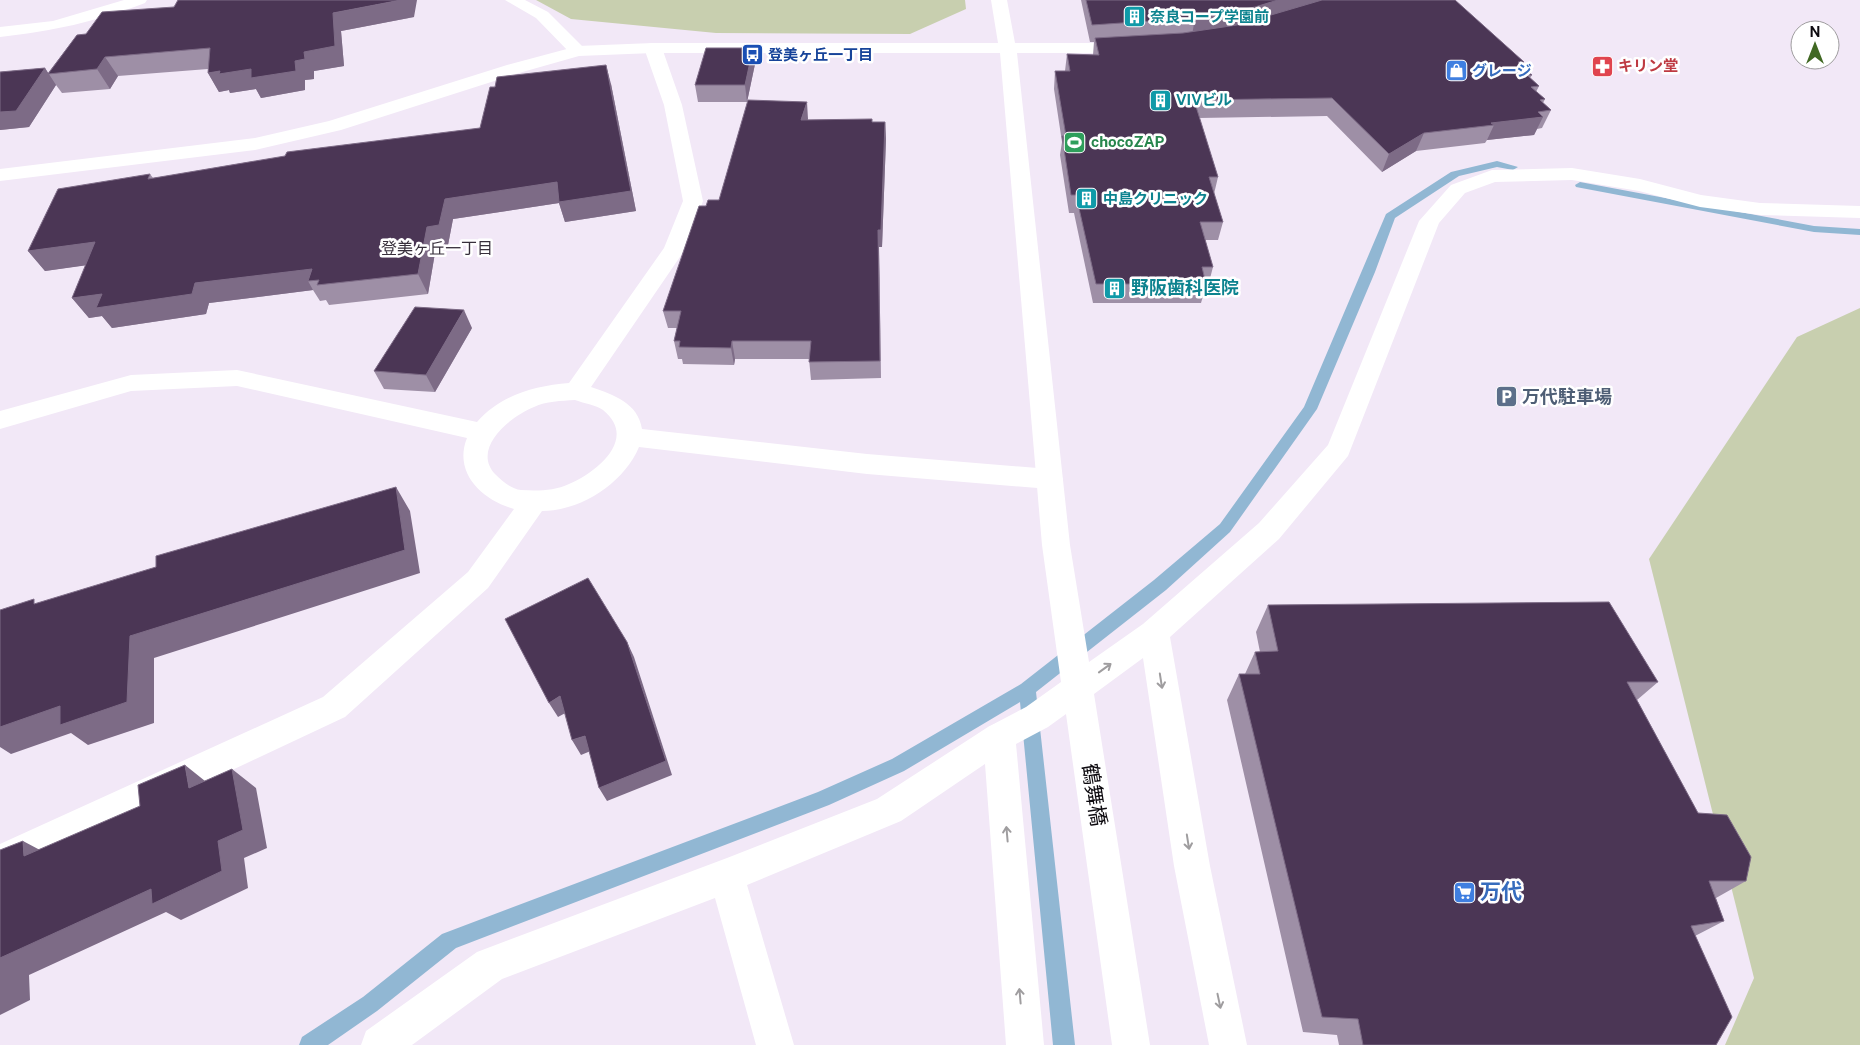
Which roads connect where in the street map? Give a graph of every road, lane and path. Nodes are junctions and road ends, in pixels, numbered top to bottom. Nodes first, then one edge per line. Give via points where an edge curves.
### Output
1 (139, 0) edge
2 (513, 0) edge
3 (1000, 0) edge
4 (0, 32) edge
5 (1151, 47) edge
6 (653, 48) junction
7 (1008, 49) junction
8 (578, 51) junction
9 (0, 175) edge
10 (1860, 212) edge
11 (576, 391) junction
12 (0, 420) edge
13 (484, 433) junction
14 (629, 437) junction
15 (1050, 479) junction
16 (534, 501) junction
17 (1154, 633) junction
18 (1019, 727) junction
19 (0, 862) edge
20 (727, 876) junction
21 (380, 1045) edge
22 (775, 1045) edge
23 (1024, 1045) edge
24 (1132, 1045) edge
25 (1228, 1045) edge

1 - 4 street via 52,26
2 - 8 street via 542,15
3 - 7 street, 鶴舞橋
5 - 7 street
6 - 7 street
6 - 8 street
6 - 11 street via 673,106 693,201 675,248
7 - 15 street, 鶴舞橋
8 - 9 street via 334,126 255,144
10 - 17 street via 1760,209 1700,201 1640,185 1572,174 1492,176 1458,189 1429,221 1340,448 1269,531
11 - 13 street via 542,395 511,408 491,423
11 - 14 street via 599,396 622,410 630,427
12 - 13 street via 131,383 237,378
13 - 16 street via 475,460 481,478 496,492 518,500
14 - 15 street via 867,464
14 - 16 street via 629,446 618,465 599,482 574,494
15 - 24 street, 鶴舞橋 via 1056,545
16 - 19 street via 478,580 334,707
18 -> 17 street
17 -> 25 street via 1192,866
18 - 20 street via 889,810
23 -> 18 street
20 - 21 street via 490,965
20 - 22 street

